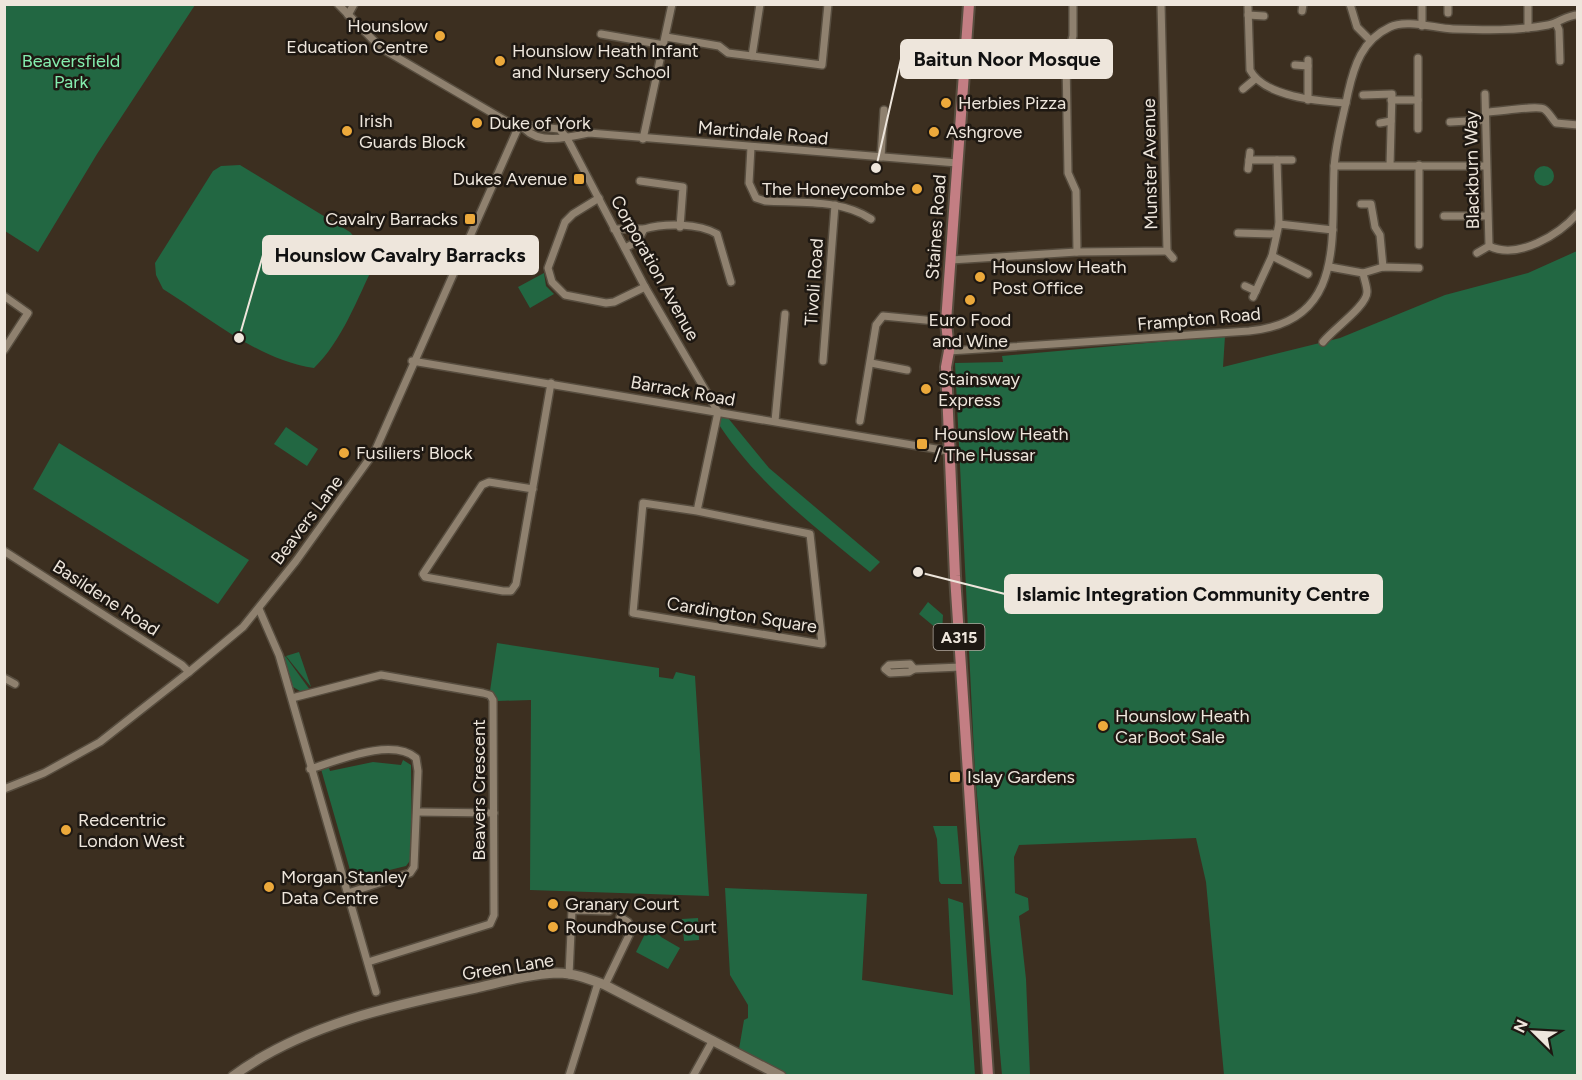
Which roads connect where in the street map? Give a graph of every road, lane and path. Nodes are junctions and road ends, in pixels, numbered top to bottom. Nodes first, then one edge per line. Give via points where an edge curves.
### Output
1 (338, 4) edge
2 (354, 4) edge
3 (672, 4) edge
4 (760, 4) edge
5 (828, 4) edge
6 (969, 4) edge
7 (1072, 4) edge
8 (1161, 4) edge
9 (1350, 4) edge
10 (1422, 4) edge
11 (1448, 4) edge
12 (1528, 4) edge
13 (1448, 13) dead end
14 (348, 15) junction
15 (1578, 15) edge
16 (1264, 16) dead end
17 (1552, 24) junction
18 (1422, 26) junction
19 (1528, 28) junction
20 (601, 34) dead end
21 (1370, 40) junction
22 (665, 41) junction
23 (752, 56) junction
24 (1418, 58) dead end
25 (1560, 61) dead end
26 (1295, 66) dead end
27 (1255, 79) junction
28 (1244, 89) dead end
29 (1485, 94) dead end
30 (1362, 95) dead end
31 (1308, 100) junction
32 (1391, 100) junction
33 (1418, 100) junction
34 (1346, 104) junction
35 (885, 110) dead end
36 (1486, 112) junction
37 (1485, 120) junction
38 (1391, 122) junction
39 (1450, 122) dead end
40 (1380, 123) dead end
41 (1578, 125) edge
42 (521, 129) junction
43 (1418, 129) dead end
44 (567, 138) junction
45 (644, 139) junction
46 (751, 147) junction
47 (1250, 152) dead end
48 (881, 157) junction
49 (1249, 160) junction
50 (1277, 160) junction
51 (1292, 160) dead end
52 (957, 163) junction
53 (1390, 165) junction
54 (1419, 165) junction
55 (1334, 166) junction
56 (1486, 166) junction
57 (1248, 169) dead end
58 (640, 181) dead end
59 (599, 198) junction
60 (1361, 204) dead end
61 (835, 205) junction
62 (1578, 213) edge
63 (1444, 216) dead end
64 (1487, 216) junction
65 (871, 219) dead end
66 (1279, 224) junction
67 (680, 227) junction
68 (614, 229) junction
69 (644, 229) junction
70 (1333, 230) junction
71 (1238, 233) dead end
72 (1276, 234) junction
73 (1419, 244) dead end
74 (1489, 246) junction
75 (624, 248) junction
76 (1167, 251) junction
77 (1077, 252) junction
78 (1477, 253) dead end
79 (1272, 256) junction
80 (1173, 258) dead end
81 (951, 260) junction
82 (1330, 267) junction
83 (1383, 267) junction
84 (1419, 268) dead end
85 (1363, 273) junction
86 (1308, 274) dead end
87 (731, 282) dead end
88 (1245, 286) dead end
89 (645, 287) junction
90 (4, 296) edge
91 (785, 314) dead end
92 (946, 322) junction
93 (1323, 342) dead end
94 (4, 350) edge
95 (949, 351) junction
96 (412, 361) junction
97 (823, 361) dead end
98 (871, 363) junction
99 (907, 369) dead end
100 (551, 383) junction
101 (718, 412) junction
102 (860, 421) dead end
103 (775, 422) junction
104 (948, 451) junction
105 (533, 489) junction
106 (697, 512) junction
107 (4, 551) edge
108 (259, 609) junction
109 (961, 667) junction
110 (914, 669) dead end
111 (189, 672) junction
112 (4, 678) edge
113 (15, 684) dead end
114 (292, 698) junction
115 (310, 769) junction
116 (4, 789) edge
117 (417, 812) junction
118 (494, 813) junction
119 (348, 893) junction
120 (609, 911) dead end
121 (620, 917) dead end
122 (368, 962) junction
123 (569, 975) junction
124 (602, 984) junction
125 (376, 992) dead end
126 (713, 1040) junction
127 (233, 1076) edge
128 (569, 1076) edge
129 (693, 1076) edge
130 (781, 1076) edge
131 (988, 1076) edge

1 - 14 street
2 - 14 street
3 - 22 street
4 - 23 street
5 - 23 street via 822,65
6 - 52 main road, Staines Road / A315
7 - 77 street via 1073,36 1066,60 1068,173 1076,191
8 - 76 street, Munster Avenue
9 - 21 street via 1358,27
10 - 18 street
11 - 13 street
12 - 19 street
14 - 42 street via 381,48
15 - 17 street
16 - 27 street via 1248,11 1250,70
17 - 19 street
17 - 25 street via 1559,30
18 - 19 street
18 - 21 street via 1392,26
20 - 22 street
21 - 34 street, Frampton Road via 1357,60
22 - 23 street via 719,46 728,53
22 - 45 street
24 - 33 street
26 - 31 street via 1308,63
27 - 28 street
27 - 31 street
29 - 36 street, Blackburn Way
30 - 32 street via 1392,94
31 - 34 street
32 - 33 street
32 - 38 street
33 - 43 street
34 - 55 street, Frampton Road
35 - 48 street
36 - 37 street, Blackburn Way
36 - 41 street via 1538,107 1546,110 1556,123
37 - 39 street
37 - 56 street, Blackburn Way
38 - 40 street
38 - 53 street
42 - 44 street via 559,129
42 - 96 street, Beavers Lane
44 - 45 street, Martindale Road via 589,133
44 - 59 street, Corporation Avenue
45 - 46 street, Martindale Road
46 - 48 street, Martindale Road
46 - 61 street via 749,183 756,198
47 - 49 street
48 - 52 street, Martindale Road
49 - 50 street
49 - 57 street
50 - 51 street
50 - 66 street
52 - 81 main road, Staines Road / A315
53 - 54 street
53 - 55 street
54 - 56 street
54 - 73 street
55 - 70 street, Frampton Road
56 - 64 street, Blackburn Way
58 - 67 street via 683,187
59 - 68 street, Corporation Avenue
59 - 89 street via 565,222 548,268 552,282 565,295 606,303
60 - 83 street via 1371,204 1380,235
61 - 65 street
61 - 97 street, Tivoli Road
62 - 74 street, Blackburn Way via 1566,227 1529,246 1502,252
63 - 64 street
64 - 74 street, Blackburn Way
66 - 70 street
66 - 72 street
67 - 69 street via 657,225
67 - 87 street via 708,229 717,234
68 - 69 street
68 - 75 street, Corporation Avenue
69 - 75 street via 638,241
70 - 82 street, Frampton Road
71 - 72 street
72 - 79 street
74 - 78 street, Blackburn Way
75 - 89 street, Corporation Avenue
76 - 77 street, Munster Avenue
76 - 80 street
77 - 81 street, Munster Avenue
79 - 86 street
79 - 88 street via 1254,294
81 - 92 main road, Staines Road / A315
82 - 85 street
82 - 95 street, Frampton Road via 1322,288 1308,306 1288,322 1274,327
83 - 84 street
83 - 85 street
85 - 93 street via 1367,293 1361,305
89 - 101 street, Corporation Avenue
90 - 94 street via 28,313
91 - 103 street
92 - 95 main road, Staines Road / A315
92 - 98 street via 883,316 876,325
95 - 104 main road, Staines Road / A315
96 - 100 street, Barrack Road
96 - 108 street, Beavers Lane via 375,451
98 - 99 street
98 - 102 street
100 - 101 street, Barrack Road
100 - 105 street
101 - 103 street, Barrack Road
101 - 106 street
103 - 104 street, Barrack Road
104 - 109 main road, A315
105 - 105 street via 516,584 511,591 425,577 423,574 482,485 489,482
106 - 106 street, Cardington Square via 810,534 822,644 633,613 643,503
107 - 111 street, Basildene Road
108 - 111 street, Beavers Lane
108 - 114 street
109 - 110 street
109 - 131 main road, A315
111 - 116 street, Beavers Lane via 100,742 44,773
112 - 113 street
114 - 115 street
114 - 118 street, Beavers Crescent via 381,675 490,695
115 - 117 street via 373,750 411,755 417,765
115 - 119 street
117 - 118 street
117 - 119 street via 414,867 410,873
118 - 122 street, Beavers Crescent via 494,915 490,924
119 - 122 street
120 - 123 street via 572,910
121 - 124 street via 632,929
122 - 125 street
123 - 124 street, Green Lane
123 - 127 street, Green Lane via 527,977 432,997 338,1024 258,1059
124 - 126 street, Green Lane
124 - 128 street
126 - 129 street
126 - 130 street, Green Lane

